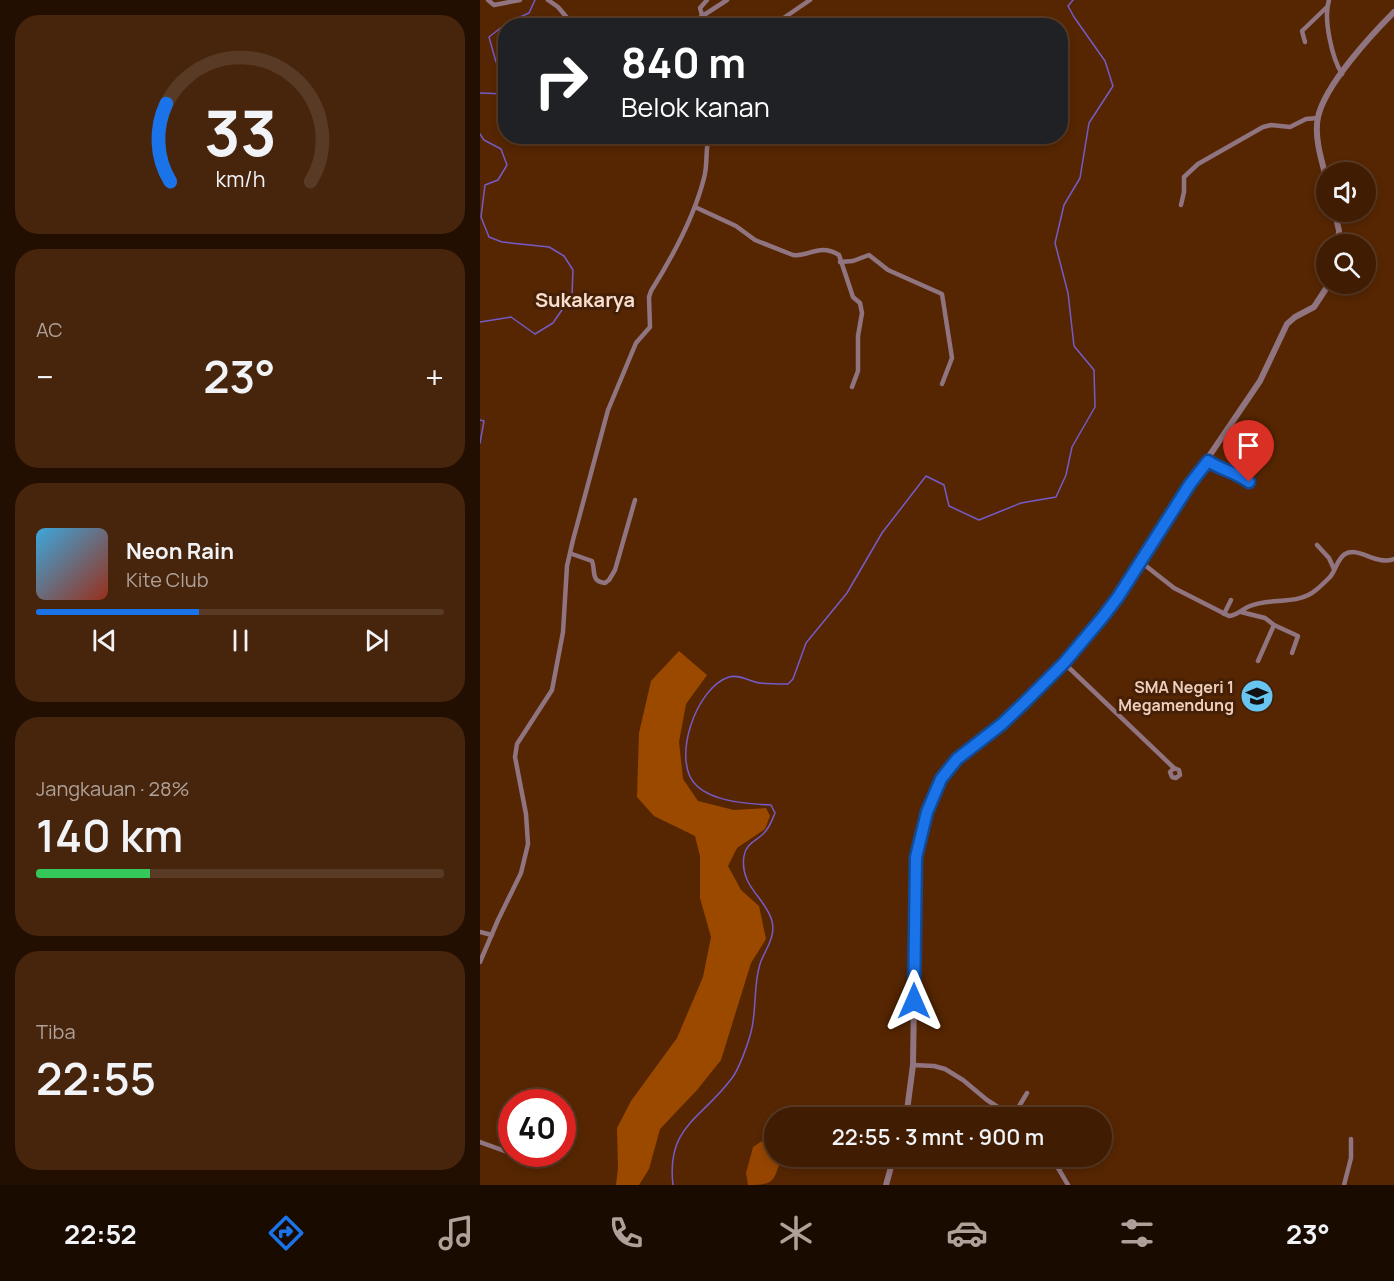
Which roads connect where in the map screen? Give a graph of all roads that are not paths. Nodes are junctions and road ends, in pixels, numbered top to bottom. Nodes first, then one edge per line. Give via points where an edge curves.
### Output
1 (488, 0) edge
2 (520, 0) edge
3 (548, 0) edge
4 (707, 0) edge
5 (727, 0) edge
6 (810, 0) edge
7 (1329, 0) edge
8 (1327, 7) junction
9 (1394, 12) edge
10 (702, 15) junction
11 (567, 18) edge
12 (698, 18) edge
13 (784, 18) edge
14 (1305, 42) dead end
15 (1342, 74) junction
16 (1318, 118) junction
17 (708, 144) edge
18 (1322, 162) edge
19 (1181, 205) dead end
20 (695, 207) junction
21 (840, 262) junction
22 (1322, 294) edge
23 (942, 384) dead end
24 (852, 387) dead end
25 (1208, 461) junction
26 (1249, 482) dead end
27 (635, 500) dead end
28 (1317, 545) dead end
29 (572, 554) junction
30 (1394, 559) edge
31 (1142, 560) junction
32 (1334, 569) junction
33 (1231, 600) dead end
34 (1241, 612) junction
35 (1224, 614) junction
36 (1274, 625) junction
37 (1292, 653) dead end
38 (1258, 661) dead end
39 (1064, 663) junction
40 (1174, 768) dead end
41 (480, 932) edge
42 (492, 935) junction
43 (480, 962) edge
44 (913, 1065) junction
45 (1027, 1093) dead end
46 (907, 1107) edge
47 (998, 1107) edge
48 (1019, 1107) edge
49 (1351, 1139) dead end
50 (480, 1144) edge
51 (498, 1149) edge
52 (891, 1167) edge
53 (1062, 1167) edge
54 (1058, 1168) joint
55 (886, 1185) edge
56 (1068, 1185) edge
57 (1344, 1185) edge

1 - 2 street via 498,6
3 - 11 street
4 - 10 street via 699,8
5 - 10 street
6 - 13 street
7 - 8 street
8 - 14 street via 1302,31
8 - 15 street via 1329,37
9 - 15 street
10 - 12 street
15 - 16 street
16 - 18 street
16 - 19 street via 1290,127 1263,127 1197,164 1184,177
17 - 20 street via 705,176
20 - 21 street via 736,226 755,240 793,255 829,251 838,254
20 - 29 street via 651,291 650,327 636,343 608,410
21 - 23 street via 869,255 888,270 942,294 952,358
21 - 24 street via 862,313 859,362
22 - 25 street via 1314,307 1287,324 1260,381
25 - 26 street
25 - 31 street
27 - 29 street via 609,580 598,581 593,576 592,561
28 - 32 street
29 - 42 street via 567,566 563,632 552,690 520,736 515,751 528,829 526,854
30 - 32 street via 1381,561 1349,552
31 - 35 street via 1174,588
31 - 39 street via 1118,597
32 - 34 street via 1310,594 1250,606
33 - 35 street
34 - 35 street
34 - 36 street via 1265,618
36 - 37 street via 1298,636
36 - 38 street
39 - 40 street
39 - 44 street via 1002,724 948,768 931,799 916,857
41 - 42 street
42 - 43 street
44 - 46 street
44 - 47 street via 945,1069
45 - 48 street
49 - 57 street
50 - 51 street
52 - 55 street
53 - 54 street
54 - 56 street

